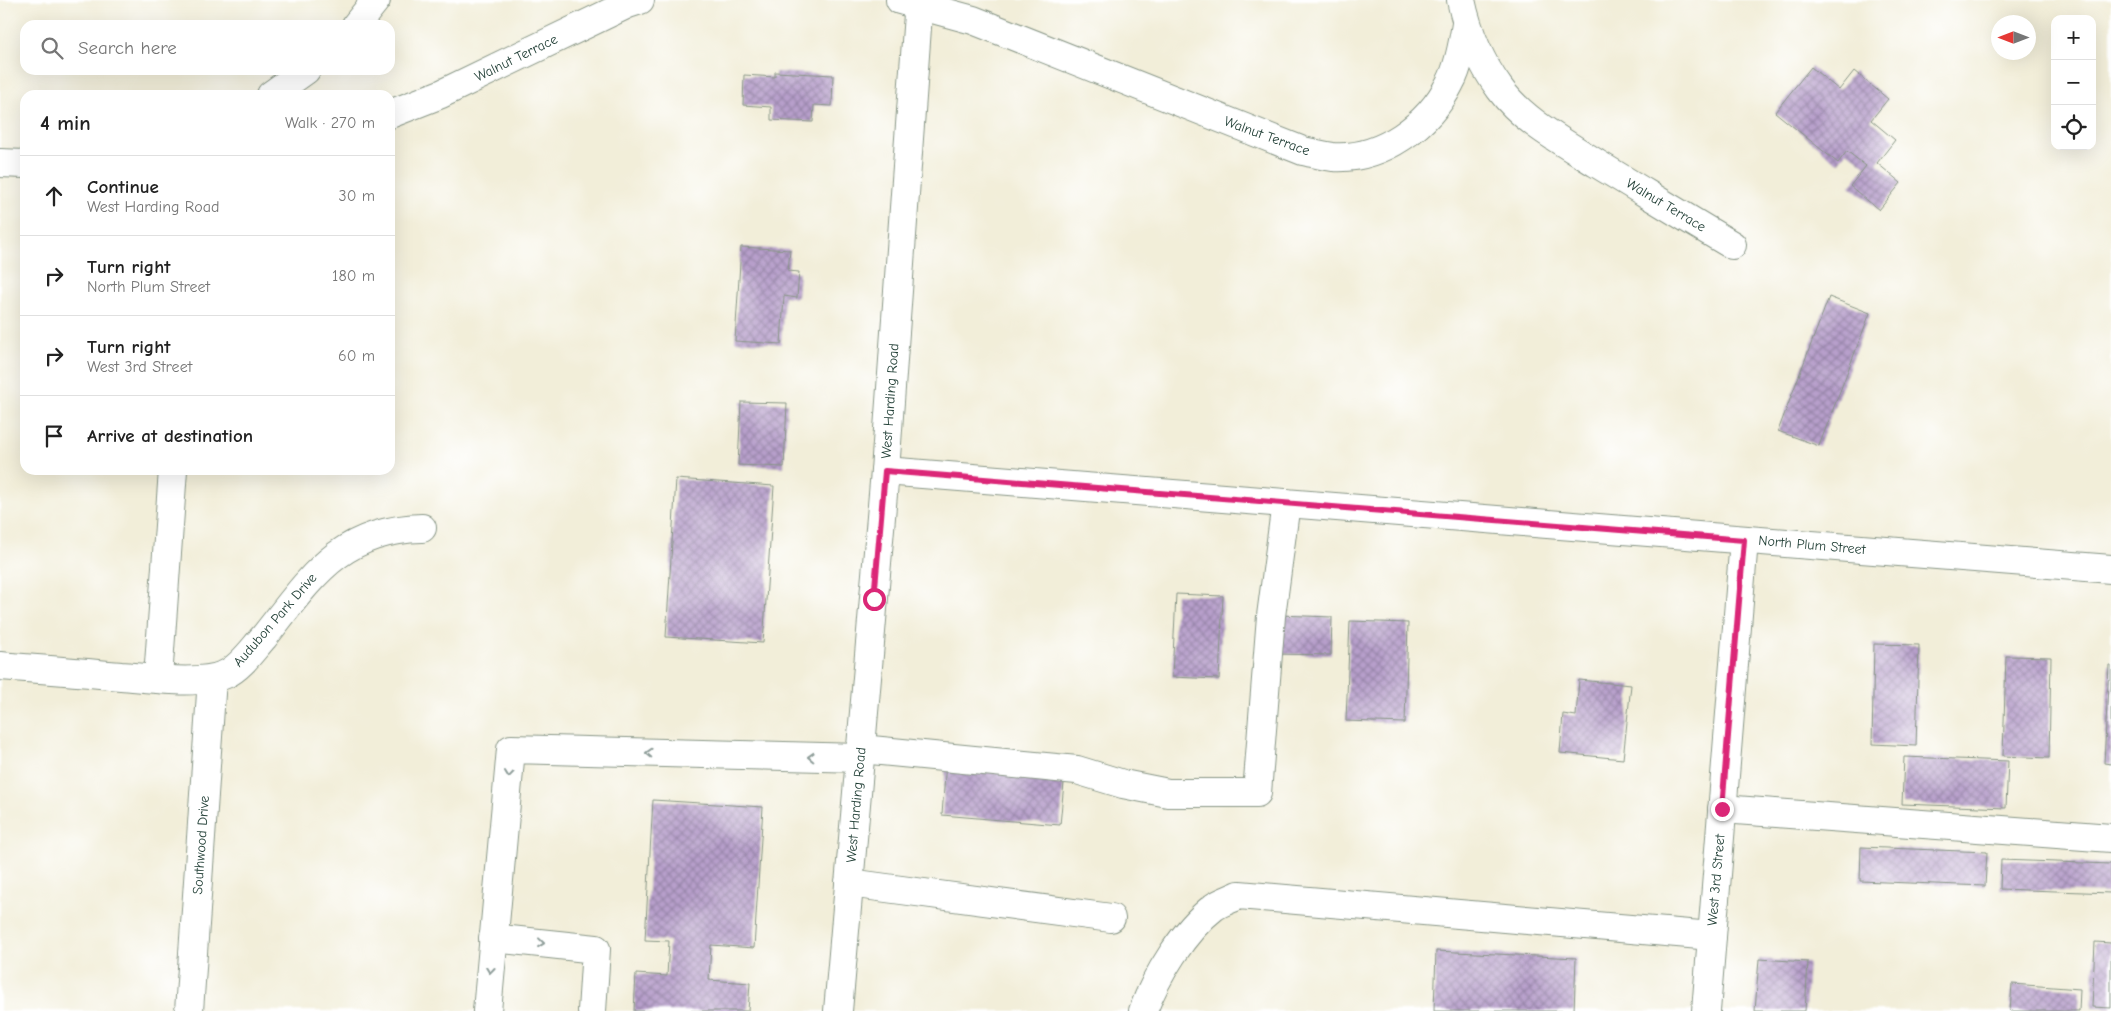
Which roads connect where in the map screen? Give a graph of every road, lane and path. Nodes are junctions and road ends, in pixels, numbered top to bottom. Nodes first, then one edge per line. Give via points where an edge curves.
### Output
1 (376, 0) edge
2 (640, 0) edge
3 (913, 1) edge
4 (1464, 12) edge
5 (360, 20) edge
6 (299, 75) edge
7 (278, 90) edge
8 (395, 112) edge
9 (0, 163) edge
10 (20, 164) edge
11 (1732, 244) dead end
12 (885, 471) junction
13 (173, 475) edge
14 (1286, 503) junction
15 (422, 528) dead end
16 (1744, 540) junction
17 (2111, 569) edge
18 (0, 666) edge
19 (158, 678) junction
20 (212, 679) junction
21 (860, 754) junction
22 (1722, 809) junction
23 (2111, 838) edge
24 (849, 883) junction
25 (1112, 918) dead end
26 (1712, 936) junction
27 (493, 938) junction
28 (189, 1011) edge
29 (487, 1011) edge
30 (592, 1011) edge
31 (838, 1011) edge
32 (1143, 1011) edge
33 (1706, 1011) edge

1 - 5 street
2 - 8 street, Walnut Terrace via 441,94
3 - 4 street, Walnut Terrace via 973,20 1303,152 1334,157 1362,154 1388,145 1416,126 1439,102 1452,82
3 - 12 street, West Harding Road
4 - 11 street, Walnut Terrace via 1480,59 1501,91 1518,109 1552,136
6 - 7 street
9 - 10 street
12 - 14 street, North Plum Street
12 - 21 street, West Harding Road
13 - 19 street
14 - 16 street, North Plum Street
14 - 21 street via 1271,616 1257,793 1168,792 1123,784 1077,770
15 - 20 street, Audubon Park Drive via 370,536 342,550 316,572 249,655 228,673
16 - 17 street, North Plum Street
16 - 22 street, West 3rd Street
18 - 19 street, Audubon Park Drive
19 - 20 street, Audubon Park Drive
20 - 28 street, Southwood Drive
21 - 24 street, West Harding Road
21 -> 27 street via 511,749
22 - 23 street
22 - 26 street, West 3rd Street
24 - 25 street
24 - 31 street, West Harding Road
26 - 32 street via 1239,895 1215,906 1193,928 1156,979
26 - 33 street, West 3rd Street
27 -> 29 street
27 -> 30 street via 596,949

